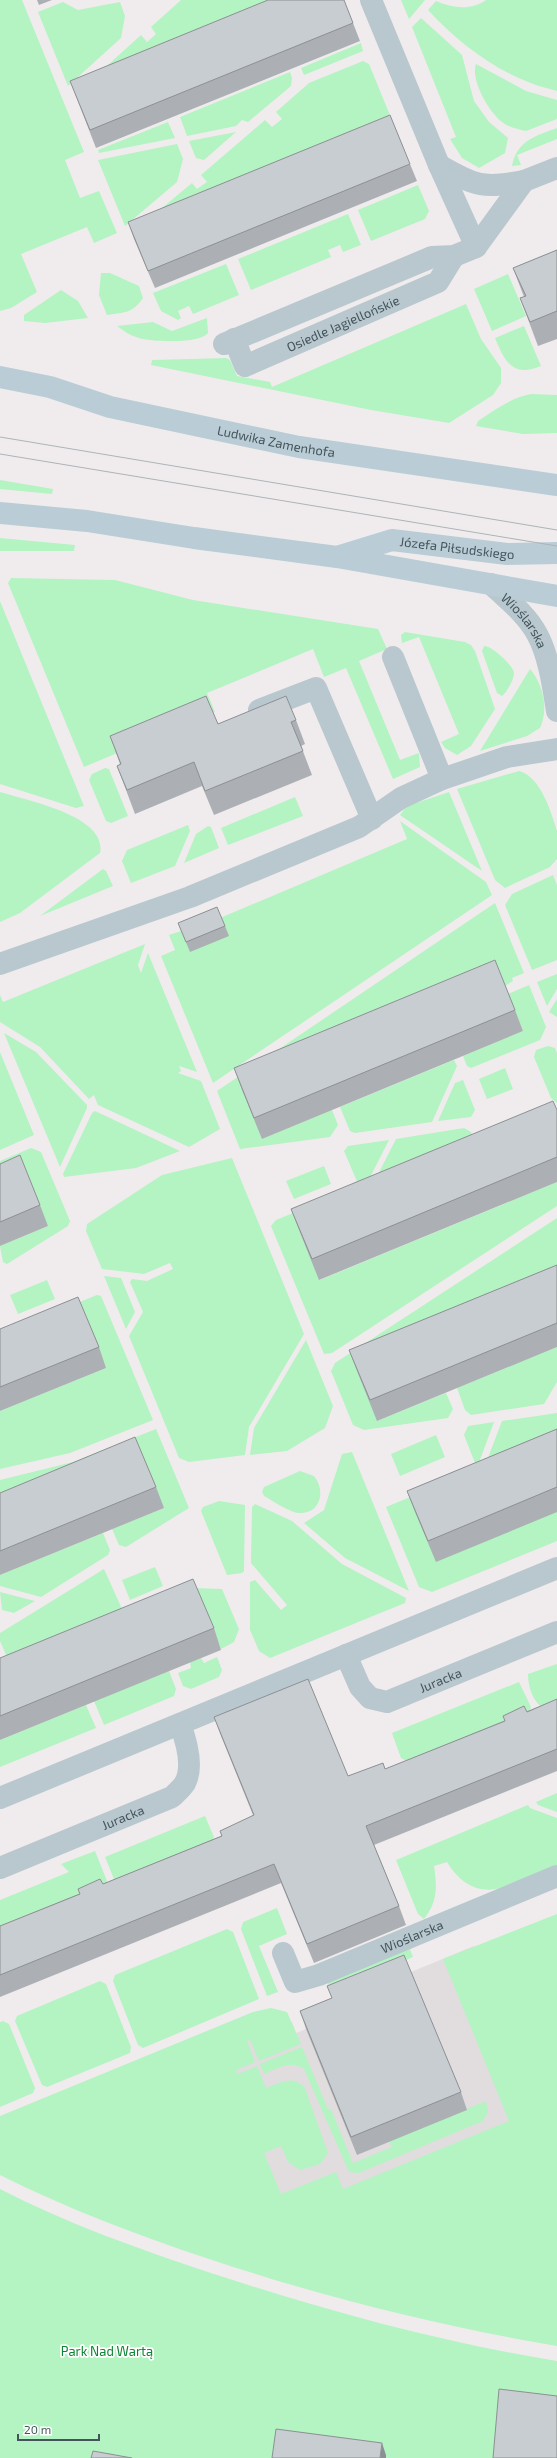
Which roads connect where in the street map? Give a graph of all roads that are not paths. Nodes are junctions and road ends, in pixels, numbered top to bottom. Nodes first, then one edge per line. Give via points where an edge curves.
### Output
1 (371, 0) edge
2 (438, 165) junction
3 (557, 168) edge
4 (524, 180) junction
5 (476, 247) junction
6 (454, 256) junction
7 (0, 377) edge
8 (557, 485) edge
9 (0, 513) edge
10 (557, 553) edge
11 (337, 557) junction
12 (492, 584) junction
13 (557, 596) edge
14 (393, 657) dead end
15 (557, 711) edge
16 (246, 715) edge
17 (557, 749) edge
18 (442, 779) junction
19 (372, 819) junction
20 (0, 964) edge
21 (557, 1568) edge
22 (557, 1632) edge
23 (346, 1655) junction
24 (180, 1724) junction
25 (0, 1798) edge
26 (0, 1868) edge
27 (557, 1876) edge
28 (283, 1953) dead end

1 - 2 street
2 - 4 street via 470,183 495,186
2 - 5 street
3 - 4 street
4 - 5 street
5 - 6 street, Osiedle Jagiellońskie
6 - 6 street, Osiedle Jagiellońskie via 432,257 229,342 246,366 438,282
7 - 8 main road, Ludwika Zamenhofa via 50,387 110,407 299,447
9 - 11 main road via 87,520 194,538
10 - 11 main road, Józefa Piłsudskiego via 507,554 392,540
11 - 12 main road
12 - 13 main road
12 - 15 street, Wioślarska via 537,633 544,650
14 - 18 street
16 - 19 street via 316,688
17 - 18 street via 507,758
18 - 19 street via 401,798
19 - 20 street via 359,827 190,897
21 - 23 street
22 - 23 street, Juracka via 387,1702 370,1698 360,1687
23 - 24 street
24 - 25 street
24 - 26 street, Juracka via 186,1741 188,1762 185,1783 172,1797
27 - 28 street, Wioślarska via 319,1975 296,1982

